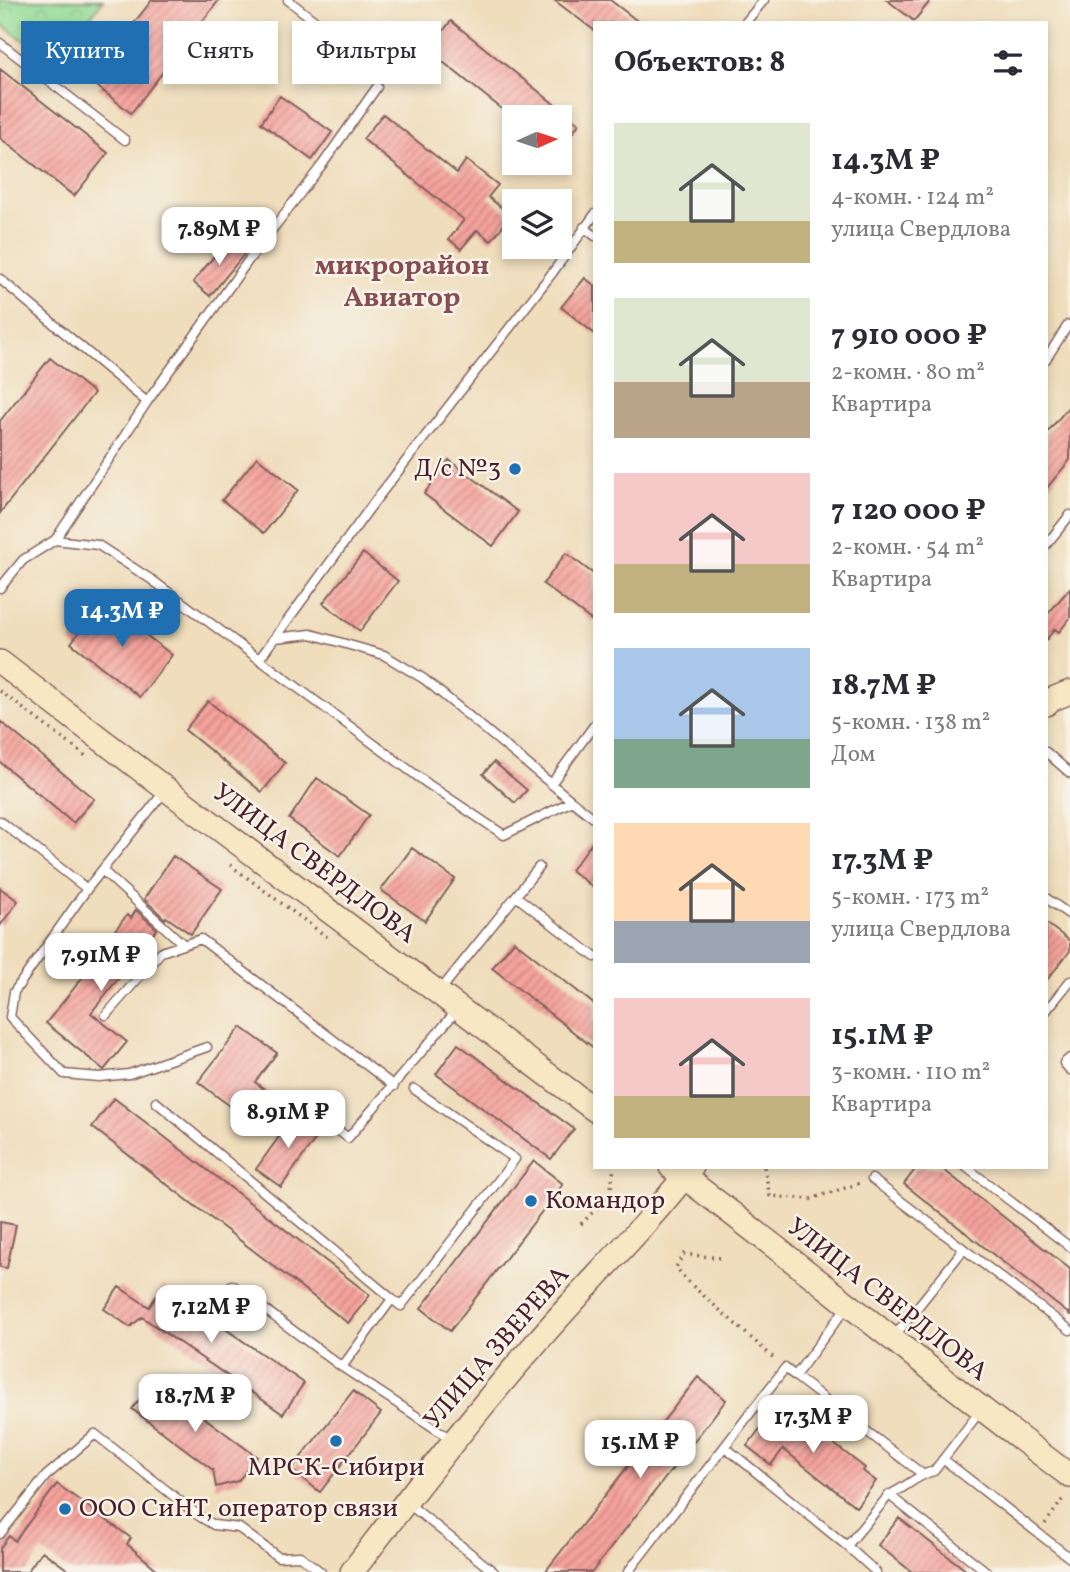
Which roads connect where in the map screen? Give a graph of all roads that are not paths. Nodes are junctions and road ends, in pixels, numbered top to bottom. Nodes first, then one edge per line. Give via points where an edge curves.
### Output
1 (288, 0) edge
2 (764, 0) edge
3 (315, 21) edge
4 (747, 21) edge
5 (0, 43) edge
6 (377, 87) dead end
7 (125, 140) dead end
8 (593, 217) edge
9 (584, 228) junction
10 (593, 235) edge
11 (0, 279) edge
12 (1069, 325) edge
13 (1048, 356) edge
14 (148, 402) junction
15 (1070, 515) edge
16 (55, 540) junction
17 (1048, 542) edge
18 (0, 588) edge
19 (275, 638) junction
20 (260, 658) junction
21 (0, 662) edge
22 (1070, 692) edge
23 (1048, 703) edge
24 (593, 727) edge
25 (1048, 754) edge
26 (1070, 773) edge
27 (551, 784) junction
28 (166, 789) junction
29 (572, 801) junction
30 (593, 817) edge
31 (0, 821) edge
32 (539, 867) dead end
33 (102, 870) junction
34 (87, 888) junction
35 (517, 897) junction
36 (1048, 899) edge
37 (1070, 915) edge
38 (183, 944) junction
39 (593, 955) edge
40 (1070, 981) edge
41 (439, 992) junction
42 (460, 1007) junction
43 (1048, 1009) edge
44 (106, 1015) dead end
45 (207, 1047) dead end
46 (1070, 1058) edge
47 (1070, 1070) edge
48 (394, 1086) junction
49 (414, 1089) dead end
50 (156, 1102) dead end
51 (305, 1104) dead end
52 (593, 1108) edge
53 (969, 1169) edge
54 (682, 1171) edge
55 (872, 1179) road end
56 (1070, 1247) edge
57 (963, 1250) junction
58 (232, 1284) dead end
59 (391, 1299) junction
60 (849, 1304) junction
61 (1070, 1330) edge
62 (893, 1338) junction
63 (342, 1367) junction
64 (795, 1376) junction
65 (981, 1410) junction
66 (453, 1441) junction
67 (725, 1447) junction
68 (943, 1459) junction
69 (921, 1474) junction
70 (1070, 1475) edge
71 (889, 1495) junction
72 (405, 1502) junction
73 (0, 1534) edge
74 (847, 1546) junction
75 (1070, 1558) edge
76 (321, 1572) edge
77 (352, 1572) edge
78 (494, 1572) edge
79 (628, 1572) edge
80 (876, 1572) edge
81 (987, 1572) edge

1 - 3 lane
2 - 4 lane
5 - 7 lane
6 - 14 lane
8 - 9 lane
9 - 10 lane
9 - 19 lane
11 - 14 lane
12 - 13 lane
14 - 16 lane
15 - 17 lane
16 - 18 lane via 23,560
16 - 20 lane via 98,545
19 - 20 lane
19 - 27 lane via 311,634 384,655 424,678
20 - 29 lane via 504,835
21 - 28 main road, УЛИЦА СВЕРДЛОВА
22 - 23 main road
24 - 27 lane
25 - 26 lane
27 - 29 lane
28 - 33 lane
28 - 41 main road, УЛИЦА СВЕРДЛОВА
29 - 30 lane
31 - 34 lane
32 - 35 lane
33 - 34 lane
33 - 38 lane
34 - 45 lane via 15,992 10,1017 64,1074 130,1074
35 - 39 lane
35 - 41 lane
36 - 37 lane
38 - 44 lane via 161,952
38 - 48 lane via 201,939
40 - 43 lane
41 - 42 main road, УЛИЦА СВЕРДЛОВА
42 - 48 lane
42 - 52 main road, УЛИЦА СВЕРДЛОВА
46 - 47 lane via 1064,1063
48 - 51 lane via 348,1138
49 - 59 lane via 515,1159 401,1306
50 - 59 lane
53 - 56 lane
54 - 60 main road, УЛИЦА СВЕРДЛОВА
54 - 66 main road, УЛИЦА ЗВЕРЕВА
55 - 57 lane
57 - 61 lane
57 - 62 lane
58 - 63 lane
59 - 63 lane
60 - 62 main road, УЛИЦА СВЕРДЛОВА
60 - 64 lane
62 - 65 main road, УЛИЦА СВЕРДЛОВА
63 - 66 lane
64 - 67 lane via 785,1368
64 - 69 lane
65 - 68 lane
65 - 70 main road, УЛИЦА СВЕРДЛОВА
66 - 72 main road, УЛИЦА ЗВЕРЕВА
67 - 74 lane
67 - 79 lane
68 - 69 lane via 934,1471
68 - 75 lane
69 - 71 lane
71 - 74 lane
71 - 81 lane
72 - 77 main road, УЛИЦА ЗВЕРЕВА
72 - 78 lane
73 - 76 lane via 46,1476 95,1434 199,1516 214,1525 239,1528 278,1557 300,1556
74 - 80 lane

